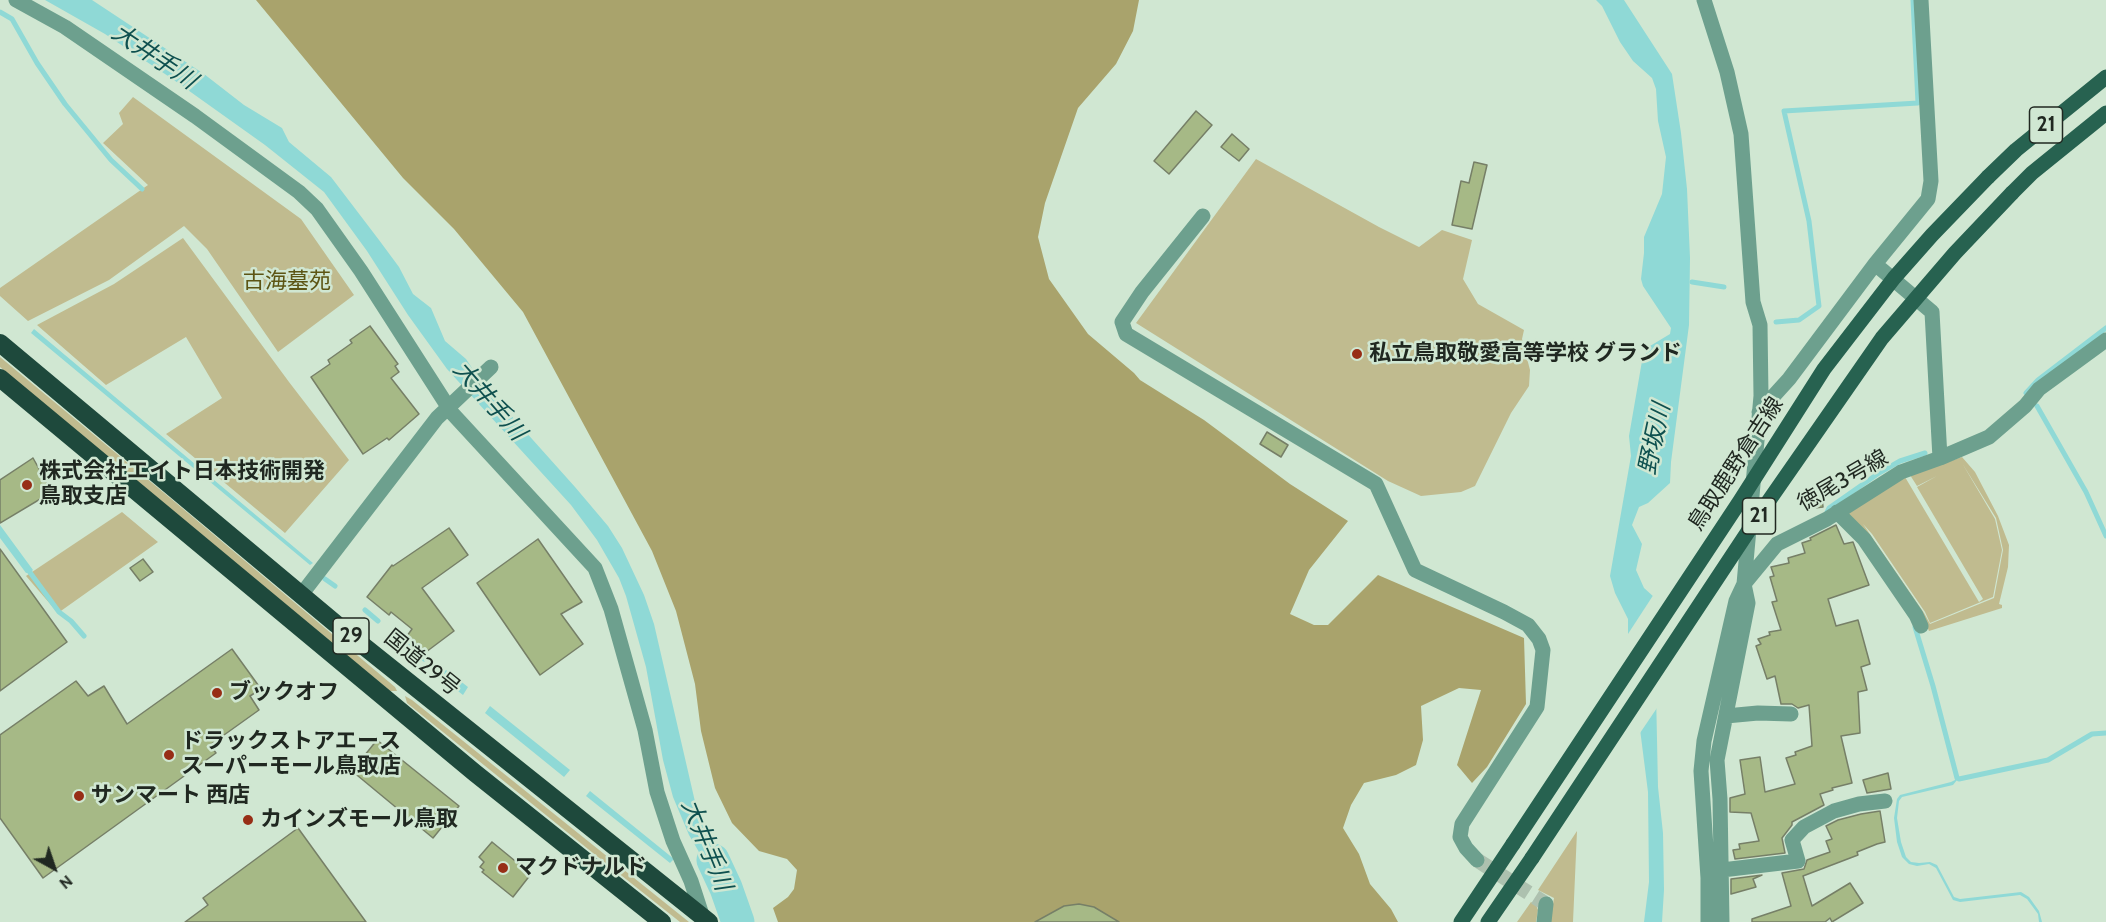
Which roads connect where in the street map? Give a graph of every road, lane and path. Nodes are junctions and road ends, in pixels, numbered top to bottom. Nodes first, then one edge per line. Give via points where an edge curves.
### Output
1 (16, 0) edge
2 (1704, 0) edge
3 (1921, 0) edge
4 (2106, 70) edge
5 (2106, 77) edge
6 (2090, 88) junction
7 (2106, 113) edge
8 (1203, 216) dead end
9 (1875, 264) junction
10 (2106, 340) edge
11 (0, 342) edge
12 (491, 367) dead end
13 (0, 378) edge
14 (448, 406) junction
15 (1759, 412) junction
16 (1940, 458) junction
17 (1837, 512) junction
18 (1744, 584) junction
19 (301, 595) junction
20 (1921, 626) dead end
21 (1791, 714) dead end
22 (1726, 716) junction
23 (1885, 801) dead end
24 (1477, 860) tunnel mouth
25 (1722, 870) junction
26 (1546, 904) dead end
27 (706, 920) edge
28 (662, 922) edge
29 (1461, 922) edge
30 (1488, 922) edge
31 (1544, 922) edge
32 (1708, 922) edge
33 (1722, 922) edge

1 - 14 street via 111,58 299,192 317,209 361,271
2 - 15 street via 1727,72 1741,134 1753,302 1760,325
3 - 9 street via 1931,181 1928,199
4 - 6 main road
5 - 6 main road, 鳥取鹿野倉吉線 / 21
6 - 29 main road, 鳥取鹿野倉吉線 / 21, bridge via 2016,150 1932,235 1824,369
7 - 30 main road, 鳥取鹿野倉吉線 / 21, bridge via 2012,193 1882,338
8 - 24 street via 1122,322 1126,334 1376,484 1415,570 1528,625 1539,639 1543,650 1537,707 1462,824 1460,837
9 - 15 street via 1789,379
9 - 16 street via 1932,312
10 - 16 street, 徳尾3号線 via 2039,389 1989,437
11 - 19 highway, 国道29号 / 29
12 - 14 street
13 - 28 highway, 29 via 438,742
14 - 19 street
14 - 27 street via 595,568 611,609 645,730 657,792
15 - 18 street
16 - 17 street, 徳尾3号線 via 1901,472
17 - 18 street, 徳尾3号線 via 1777,544
17 - 20 street via 1864,539
18 - 22 street via 1748,603
18 - 32 street via 1736,601 1704,741 1701,771
19 - 27 highway, 国道29号 / 29
21 - 22 street
22 - 25 street via 1717,760
23 - 25 street via 1834,811 1804,827 1792,840 1798,861
25 - 33 street
26 - 31 street

